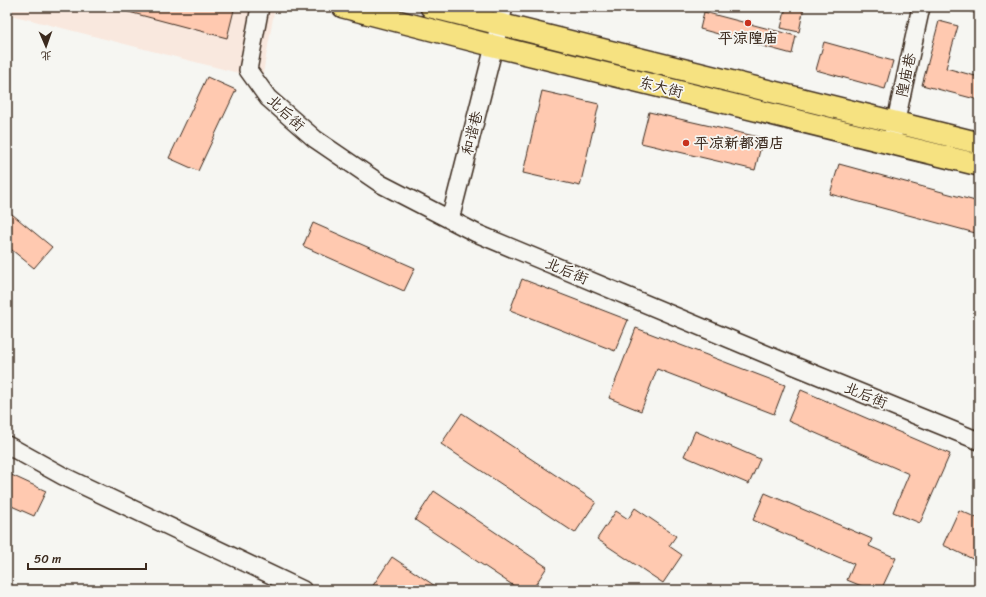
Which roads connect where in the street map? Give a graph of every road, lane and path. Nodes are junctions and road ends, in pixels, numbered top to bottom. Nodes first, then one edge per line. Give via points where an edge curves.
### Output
1 (260, 7) edge
2 (343, 7) edge
3 (431, 7) edge
4 (921, 7) edge
5 (502, 16) edge
6 (494, 46) junction
7 (896, 122) junction
8 (890, 143) junction
9 (979, 143) edge
10 (979, 165) edge
11 (450, 220) junction
12 (979, 440) edge
13 (7, 445) edge
14 (304, 590) edge

1 - 11 street, 北后街 via 248,70 268,98 315,140 381,184
2 - 6 main road, 东大街
3 - 5 main road, 东大街
4 - 7 street, 隍庙巷
5 - 6 street, 和谐巷
5 - 7 main road, 东大街
6 - 8 main road, 东大街
6 - 11 street, 和谐巷
7 - 8 street, 隍庙巷
7 - 9 main road, 东大街
8 - 10 main road, 东大街
11 - 12 street, 北后街 via 527,255
13 - 14 street via 63,476

